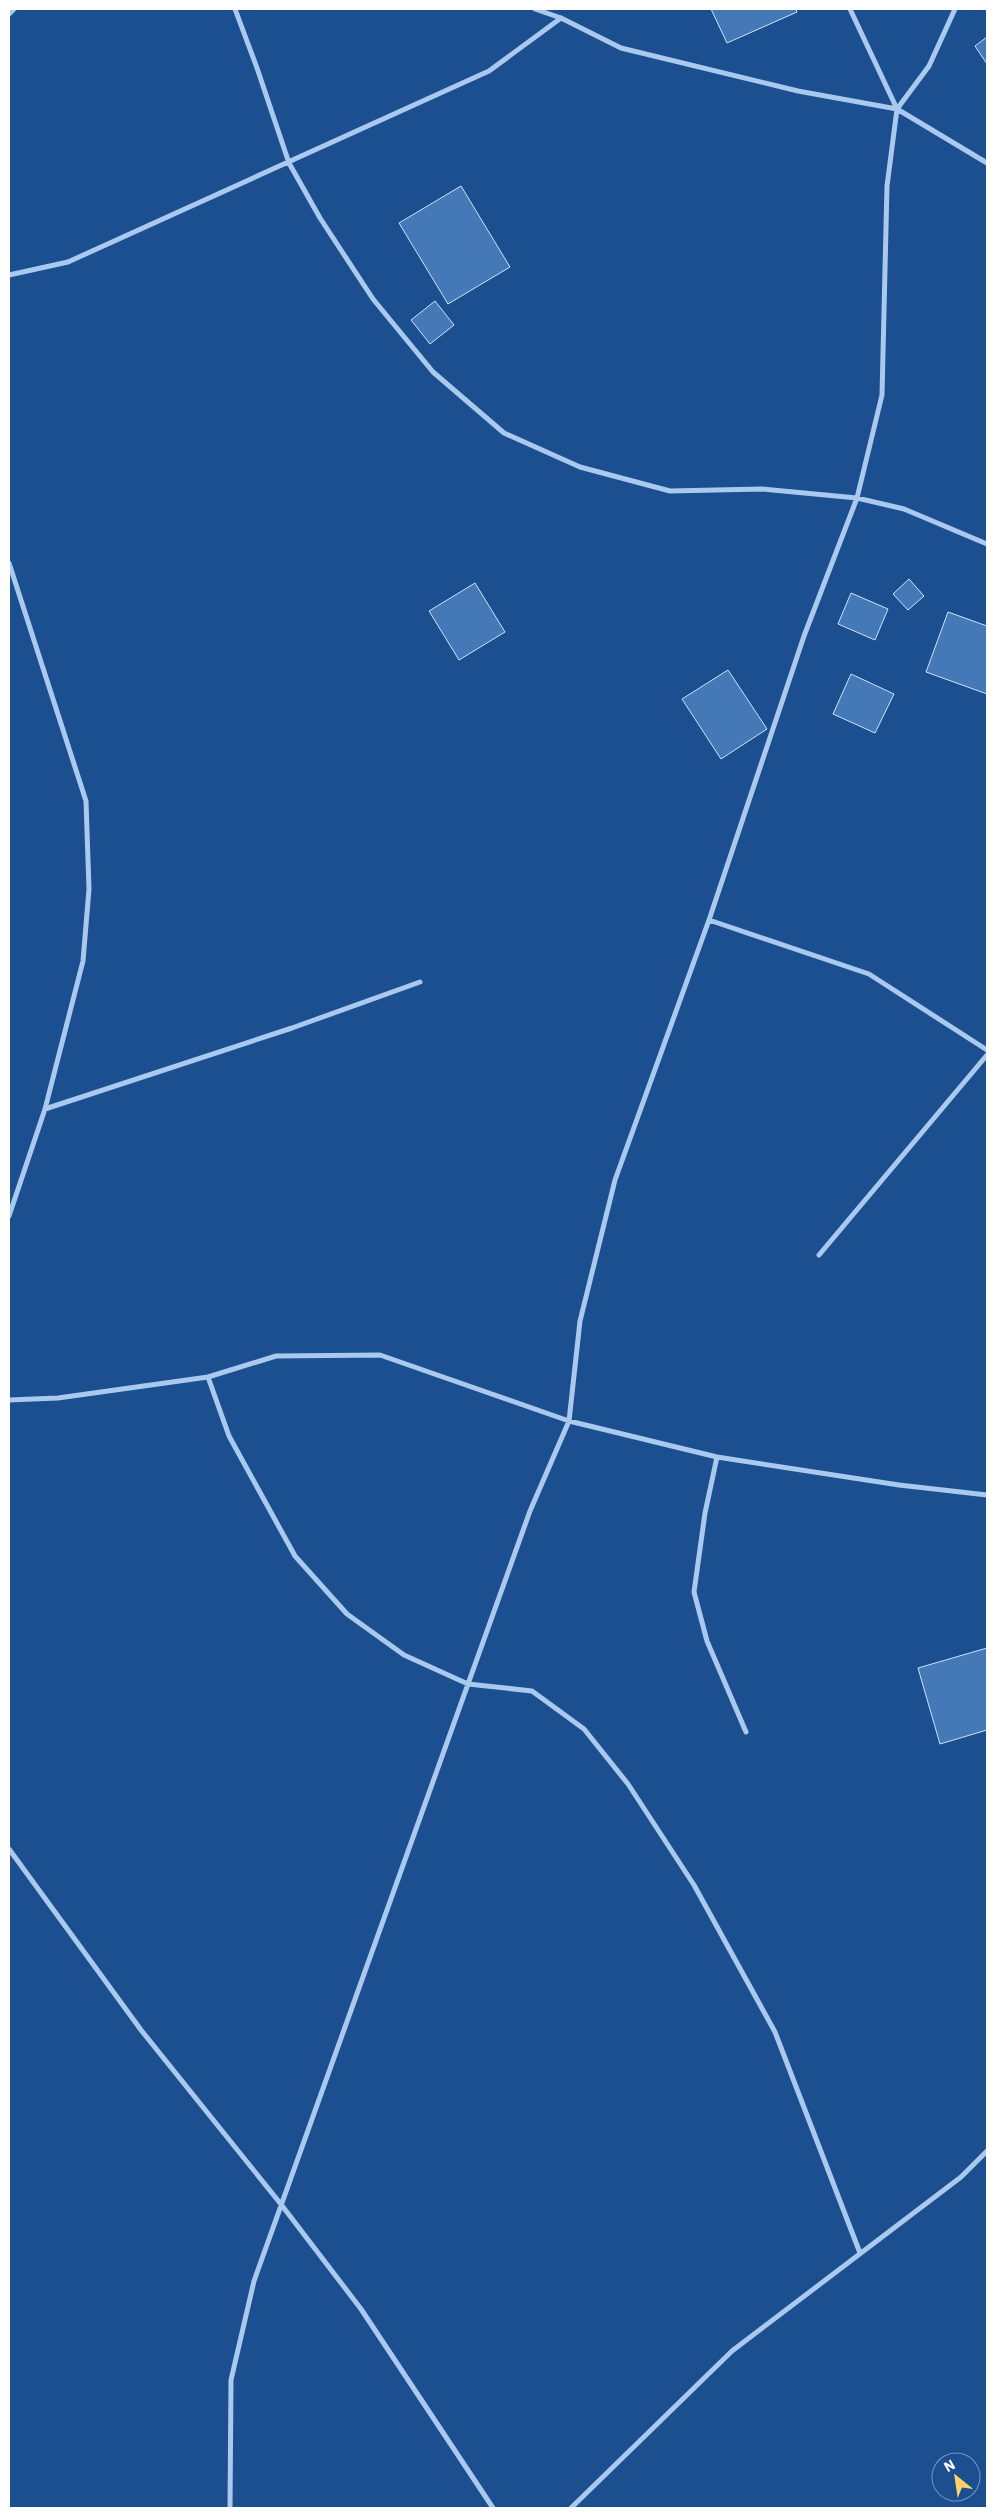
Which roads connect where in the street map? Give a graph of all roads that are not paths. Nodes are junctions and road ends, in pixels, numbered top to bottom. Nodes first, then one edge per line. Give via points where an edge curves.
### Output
1 (14, 9) edge
2 (235, 9) edge
3 (534, 9) edge
4 (850, 9) edge
5 (955, 9) edge
6 (9, 14) edge
7 (561, 18) junction
8 (896, 109) junction
9 (289, 163) junction
10 (987, 163) edge
11 (9, 275) edge
12 (857, 498) junction
13 (987, 544) edge
14 (9, 563) edge
15 (708, 920) junction
16 (420, 982) dead end
17 (987, 1050) edge
18 (987, 1055) edge
19 (45, 1109) junction
20 (9, 1216) edge
21 (820, 1255) dead end
22 (208, 1377) junction
23 (9, 1400) edge
24 (569, 1421) junction
25 (717, 1457) junction
26 (987, 1495) edge
27 (468, 1684) junction
28 (746, 1732) dead end
29 (9, 1849) edge
30 (987, 2151) edge
31 (280, 2203) junction
32 (860, 2253) junction
33 (230, 2508) edge
34 (494, 2508) edge
35 (571, 2508) edge

1 - 6 street
2 - 9 street
3 - 7 street
4 - 8 street
5 - 8 street via 929,66
7 - 8 street via 621,48 798,91
7 - 9 street via 489,71
8 - 10 street
8 - 12 street via 887,186 882,395
9 - 11 street via 68,262
9 - 12 street via 320,218 373,299 432,372 504,433 580,467 670,491 762,490
12 - 13 street via 904,509
12 - 15 street via 804,636
14 - 19 street via 86,801 89,890 83,961
15 - 17 street via 869,974
15 - 24 street via 615,1180 580,1321
16 - 19 street via 292,1028
18 - 21 street
19 - 20 street
22 - 23 street via 58,1398
22 - 24 street via 276,1356 380,1354
22 - 27 street via 229,1436 295,1556 347,1614 404,1655
24 - 25 street
24 - 27 street via 530,1511
25 - 26 street
25 - 28 street via 694,1592 707,1641
27 - 31 street
27 - 32 street via 532,1691 584,1729 628,1784 694,1885 775,2032
29 - 31 street via 141,2030
30 - 32 street via 961,2177
31 - 33 street via 254,2281 232,2380
31 - 34 street via 361,2309
32 - 35 street via 732,2351

